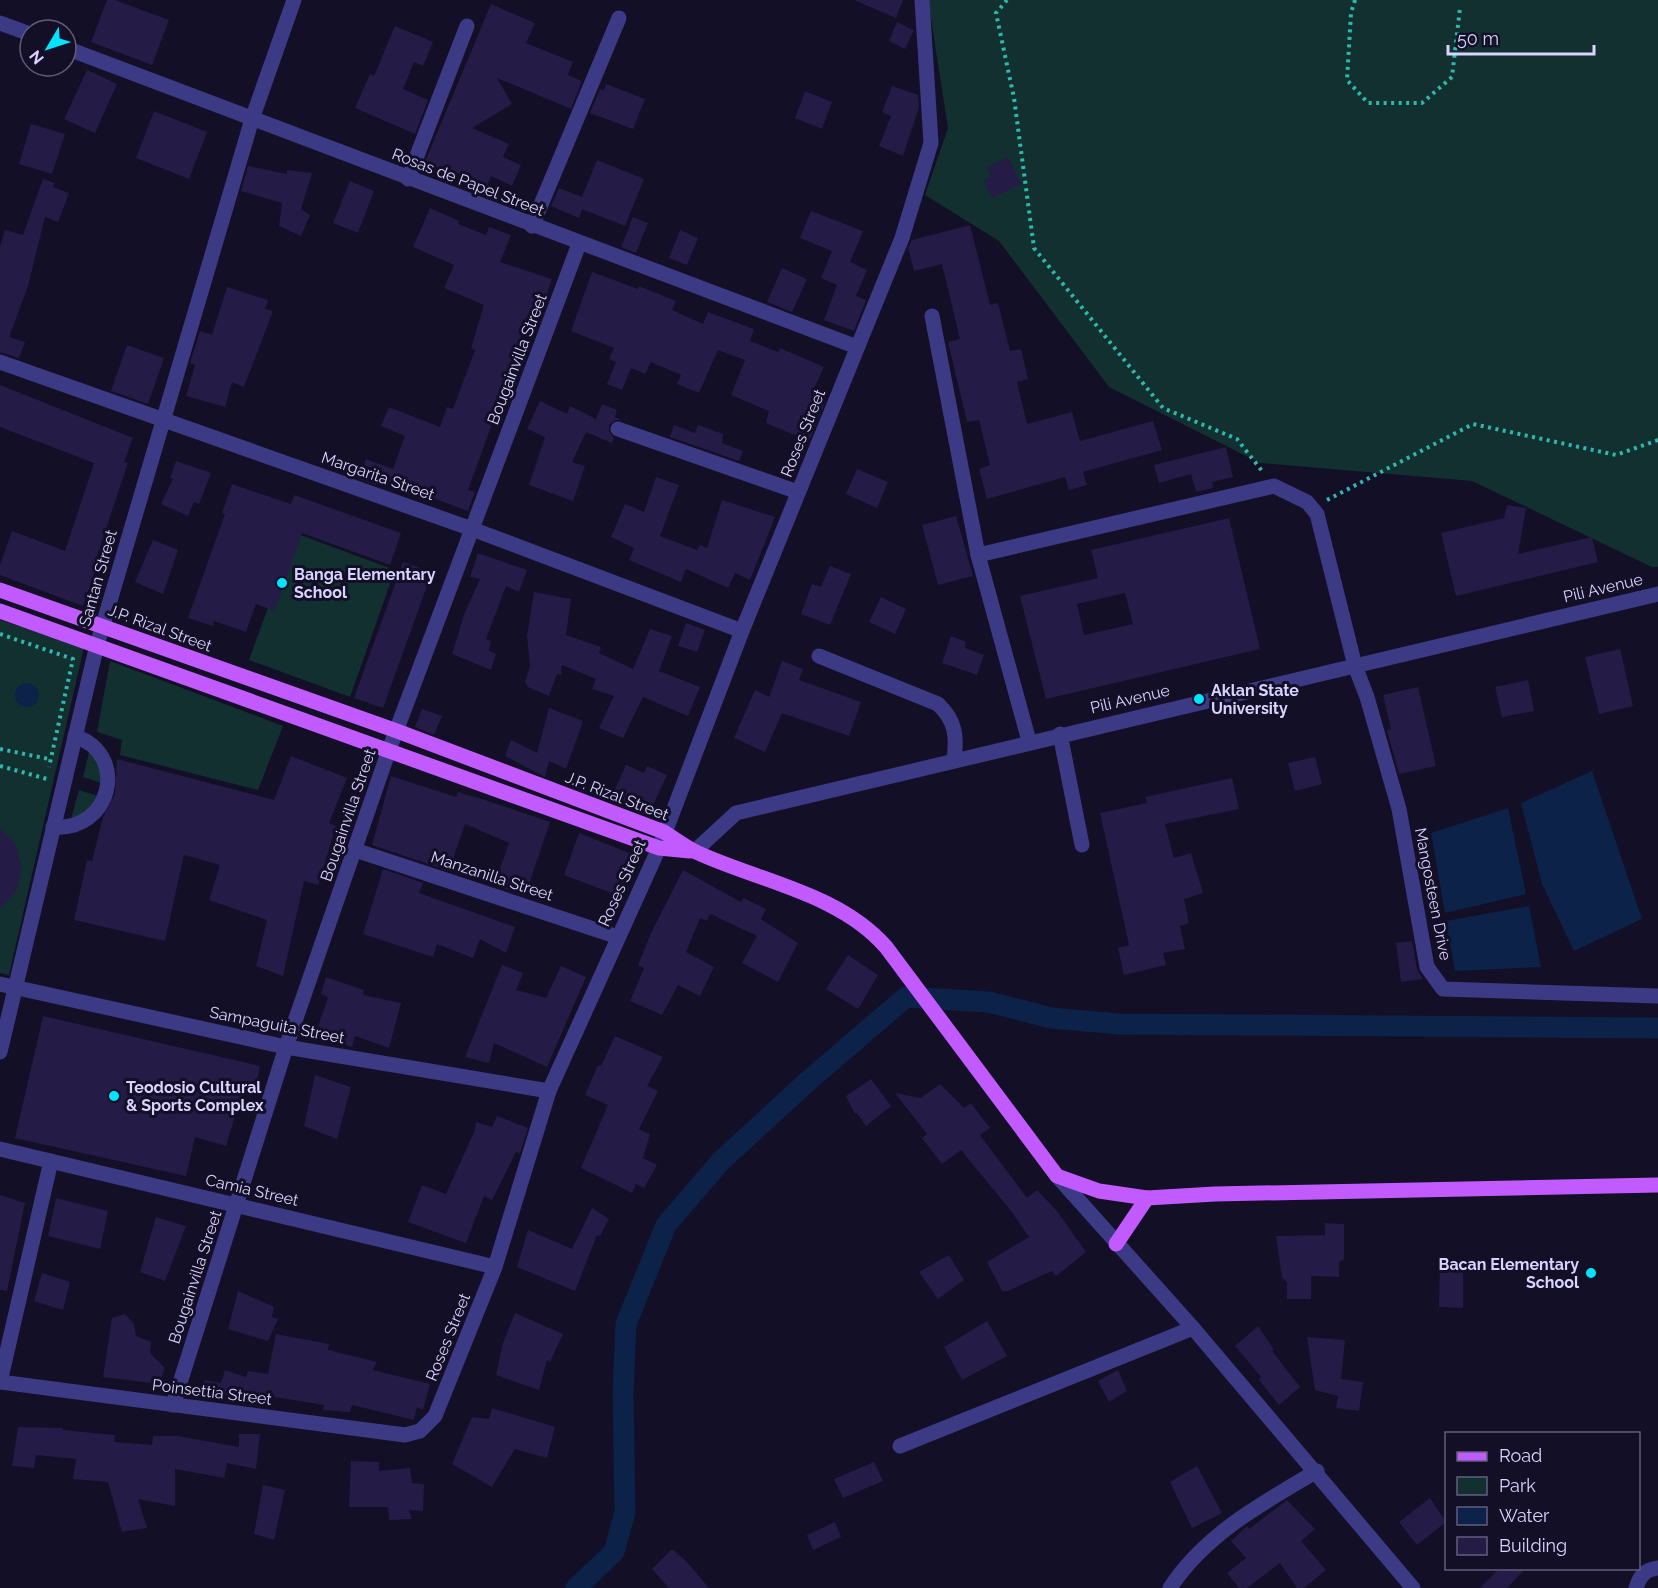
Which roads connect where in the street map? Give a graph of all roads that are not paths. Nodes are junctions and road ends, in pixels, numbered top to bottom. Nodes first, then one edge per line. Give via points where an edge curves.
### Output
1 (294, 0) edge
2 (922, 0) edge
3 (619, 18) dead end
4 (0, 23) edge
5 (467, 26) dead end
6 (18, 30) edge
7 (78, 53) edge
8 (252, 119) junction
9 (408, 179) junction
10 (532, 226) junction
11 (579, 244) junction
12 (932, 316) dead end
13 (857, 347) junction
14 (0, 362) edge
15 (164, 420) junction
16 (618, 429) dead end
17 (798, 492) junction
18 (472, 529) junction
19 (978, 555) junction
20 (0, 590) edge
21 (1658, 594) edge
22 (0, 611) edge
23 (103, 627) junction
24 (742, 631) junction
25 (97, 645) junction
26 (819, 656) dead end
27 (1355, 666) junction
28 (397, 731) junction
29 (1060, 734) junction
30 (75, 736) junction
31 (1029, 741) junction
32 (389, 750) junction
33 (954, 760) junction
34 (53, 826) junction
35 (664, 832) junction
36 (1082, 845) dead end
37 (659, 848) junction
38 (355, 850) junction
39 (695, 851) junction
40 (618, 937) junction
41 (0, 984) edge
42 (17, 986) junction
43 (1658, 996) edge
44 (286, 1047) junction
45 (0, 1052) edge
46 (549, 1091) junction
47 (0, 1149) edge
48 (51, 1161) junction
49 (1057, 1176) junction
50 (1658, 1185) edge
51 (1147, 1198) junction
52 (237, 1205) junction
53 (1116, 1244) junction
54 (495, 1267) junction
55 (1193, 1328) junction
56 (0, 1382) edge
57 (173, 1406) junction
58 (420, 1431) joint
59 (900, 1446) dead end
60 (1317, 1471) junction
61 (1658, 1568) edge
62 (1170, 1588) edge
63 (1413, 1588) edge
64 (1636, 1588) edge

1 - 8 street, Santan Street
2 - 13 street, Roses Street via 931,143 902,238
3 - 10 street
4 - 6 street
5 - 9 street
7 - 8 street, Rosas de Papel Street
8 - 9 street, Rosas de Papel Street
8 - 15 street, Santan Street
9 - 10 street, Rosas de Papel Street
10 - 11 street, Rosas de Papel Street
11 - 13 street, Rosas de Papel Street
11 - 18 street, Bougainvilla Street
12 - 19 street
13 - 17 street, Roses Street
14 - 15 street, Margarita Street
15 - 18 street, Margarita Street
15 - 23 street, Santan Street
16 - 17 street
17 - 24 street, Roses Street
18 - 24 street, Margarita Street
18 - 28 street, Bougainvilla Street
19 - 27 street via 1274,486 1313,508
19 - 31 street
20 - 23 main road, J.P. Rizal Street
21 - 27 street, Pili Avenue
22 - 25 main road, J.P. Rizal Street
23 - 25 street, Santan Street
23 - 28 main road, J.P. Rizal Street
24 - 35 street, Roses Street
25 - 30 street, Santan Street
25 - 32 main road, J.P. Rizal Street
26 - 33 street via 938,704 950,716 954,728
27 - 29 street, Pili Avenue
27 - 43 street, Mangosteen Drive via 1399,809 1426,967 1443,989
28 - 32 street, Bougainvilla Street
28 - 35 main road, J.P. Rizal Street
29 - 31 street, Pili Avenue
29 - 36 street
30 - 34 street, Santan Street
30 - 34 street via 101,757 108,775 107,790 100,807 86,821 67,827
31 - 33 street, Pili Avenue
32 - 37 main road, J.P. Rizal Street
32 - 38 street, Bougainvilla Street
33 - 39 street, Pili Avenue via 736,813
34 - 42 street, Santan Street
35 - 37 street, Roses Street
35 - 39 main road, J.P. Rizal Street
37 - 39 main road, J.P. Rizal Street
37 - 40 street, Roses Street
38 - 40 street, Manzanilla Street
38 - 44 street, Bougainvilla Street
39 - 49 main road via 791,889 841,912 874,933
40 - 46 street, Roses Street
41 - 42 street, Sampaguita Street
42 - 44 street, Sampaguita Street
42 - 45 street, Santan Street
44 - 46 street, Sampaguita Street
44 - 52 street, Bougainvilla Street
46 - 54 street, Roses Street
47 - 48 street, Camia Street
48 - 52 street, Camia Street
48 - 56 street
49 - 51 main road via 1098,1191
49 - 53 street
50 - 51 main road
51 - 53 main road
52 - 54 street, Camia Street
52 - 57 street, Bougainvilla Street
53 - 55 street
54 - 58 street, Roses Street via 435,1416
55 - 59 street
55 - 60 street
56 - 57 street, Poinsettia Street
57 - 58 street, Poinsettia Street via 405,1435
60 - 62 street via 1251,1510 1210,1542
60 - 63 street
61 - 64 street via 1647,1570

